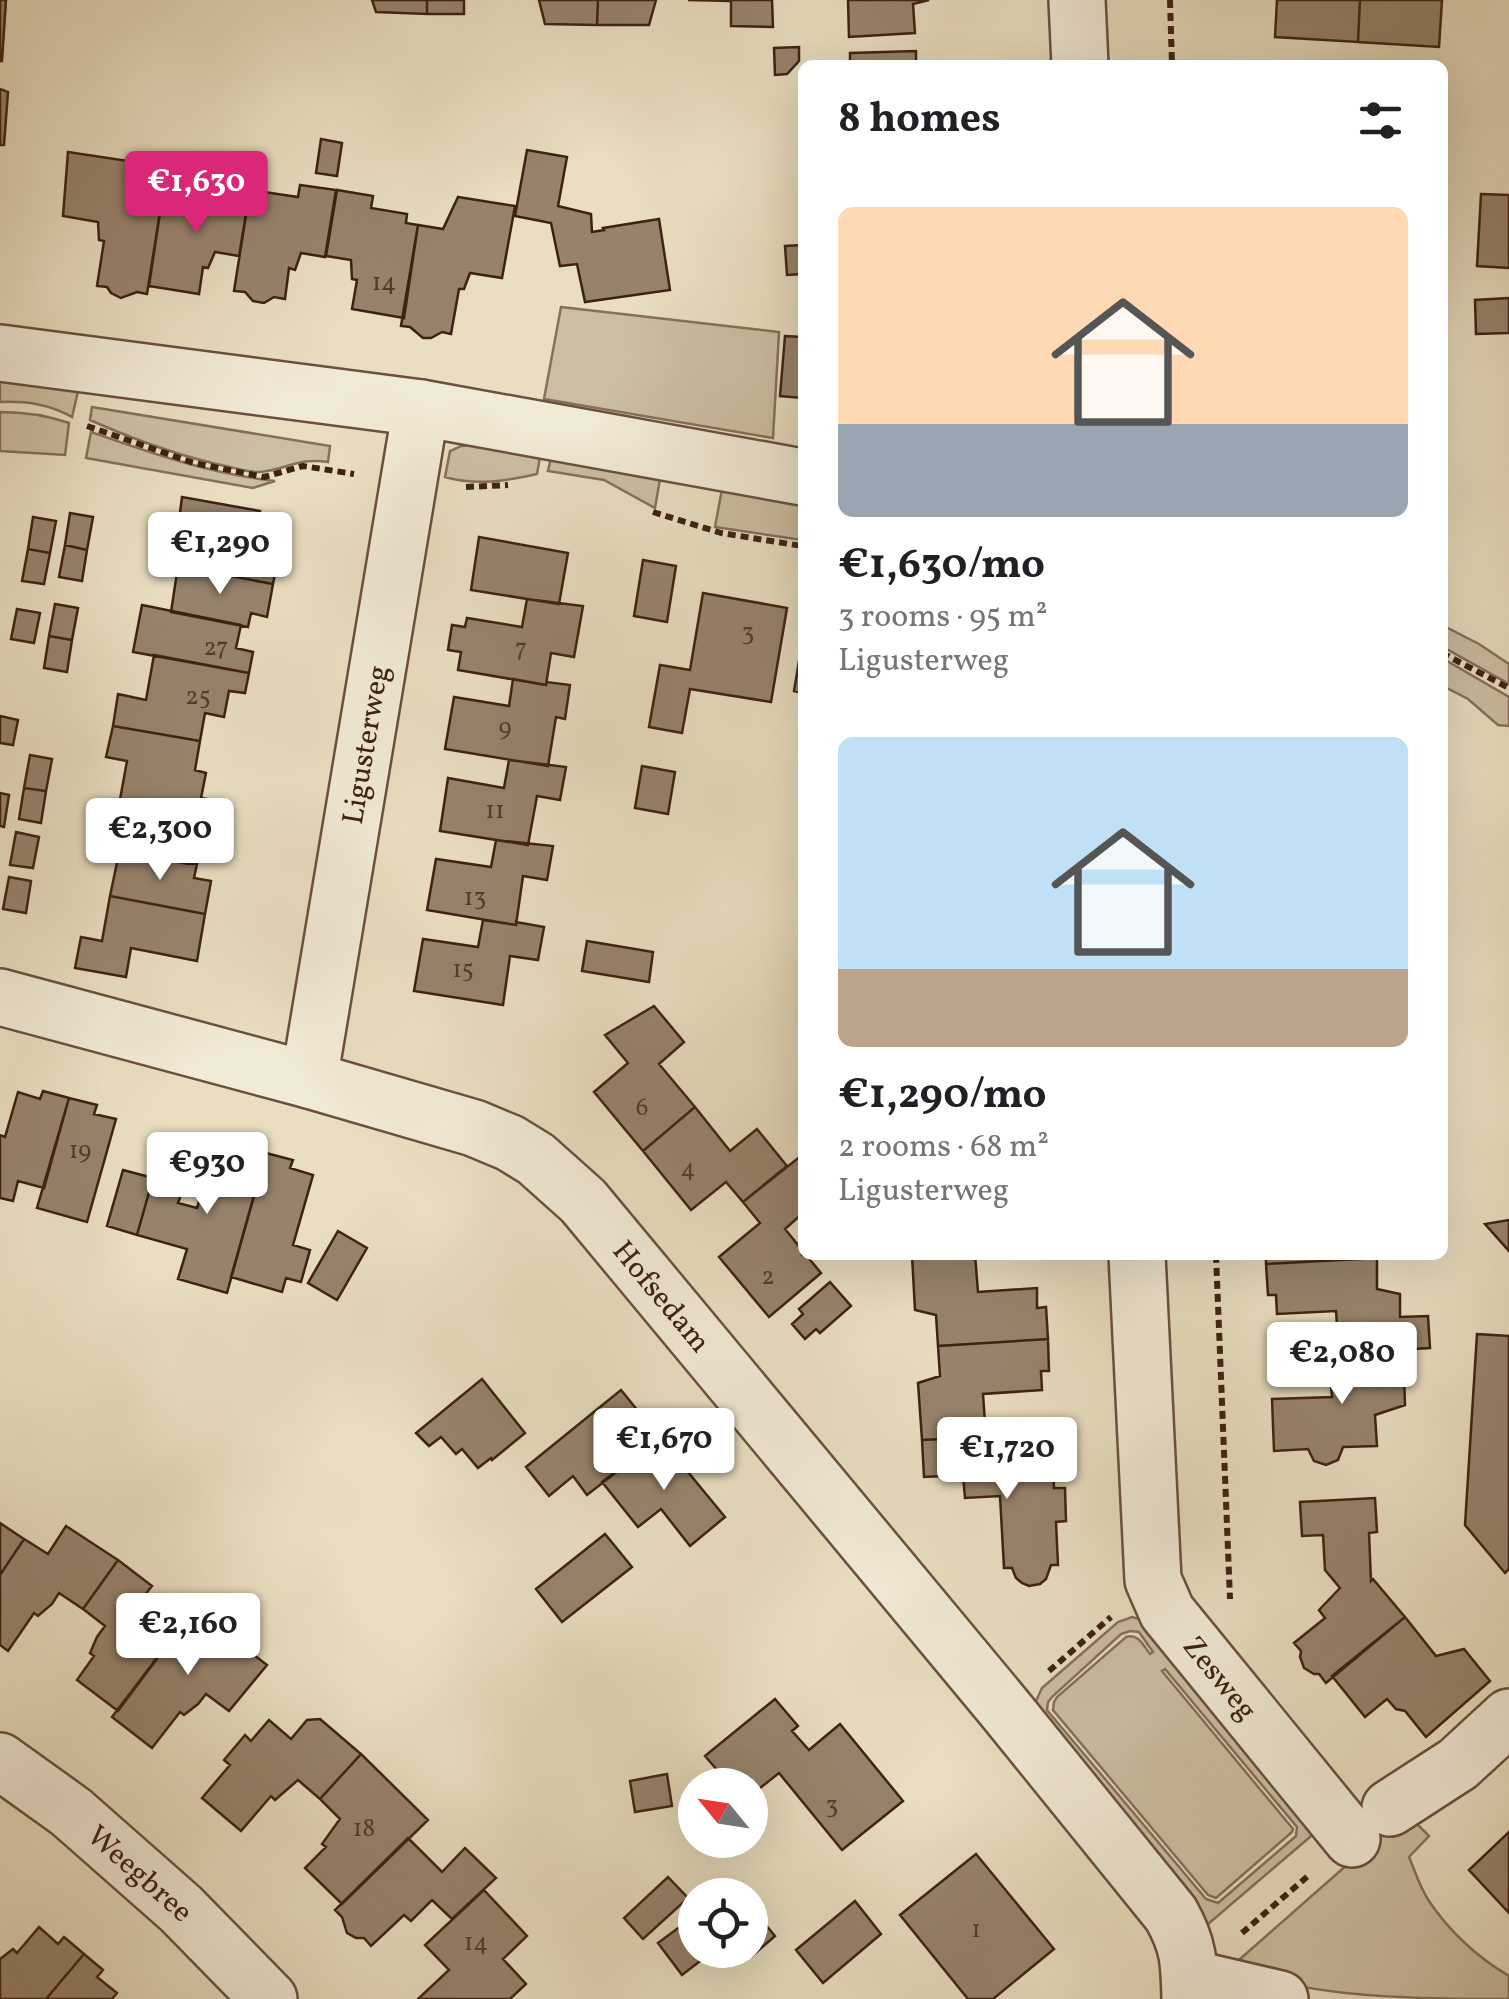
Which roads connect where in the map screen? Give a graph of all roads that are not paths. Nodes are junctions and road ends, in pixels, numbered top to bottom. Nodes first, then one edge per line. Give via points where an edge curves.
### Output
1 (1077, 0) edge
2 (1080, 60) edge
3 (0, 354) edge
4 (422, 408) junction
5 (798, 476) edge
6 (0, 998) edge
7 (309, 1080) junction
8 (1137, 1260) edge
9 (1509, 1717) edge
10 (0, 1761) edge
11 (1190, 1988) edge
12 (269, 1999) edge
13 (1280, 1999) edge

1 - 2 street
3 - 4 street
4 - 5 street
4 - 7 street, Ligusterweg
6 - 7 street, Hofsedam
7 - 11 street, Hofsedam via 474,1128 536,1159 583,1200 1171,1914 1184,1937
8 - 9 street, Zesweg via 1153,1580 1167,1612 1235,1695 1371,1824 1458,1764
10 - 12 street, Weegbree via 72,1812 181,1908
11 - 13 street

